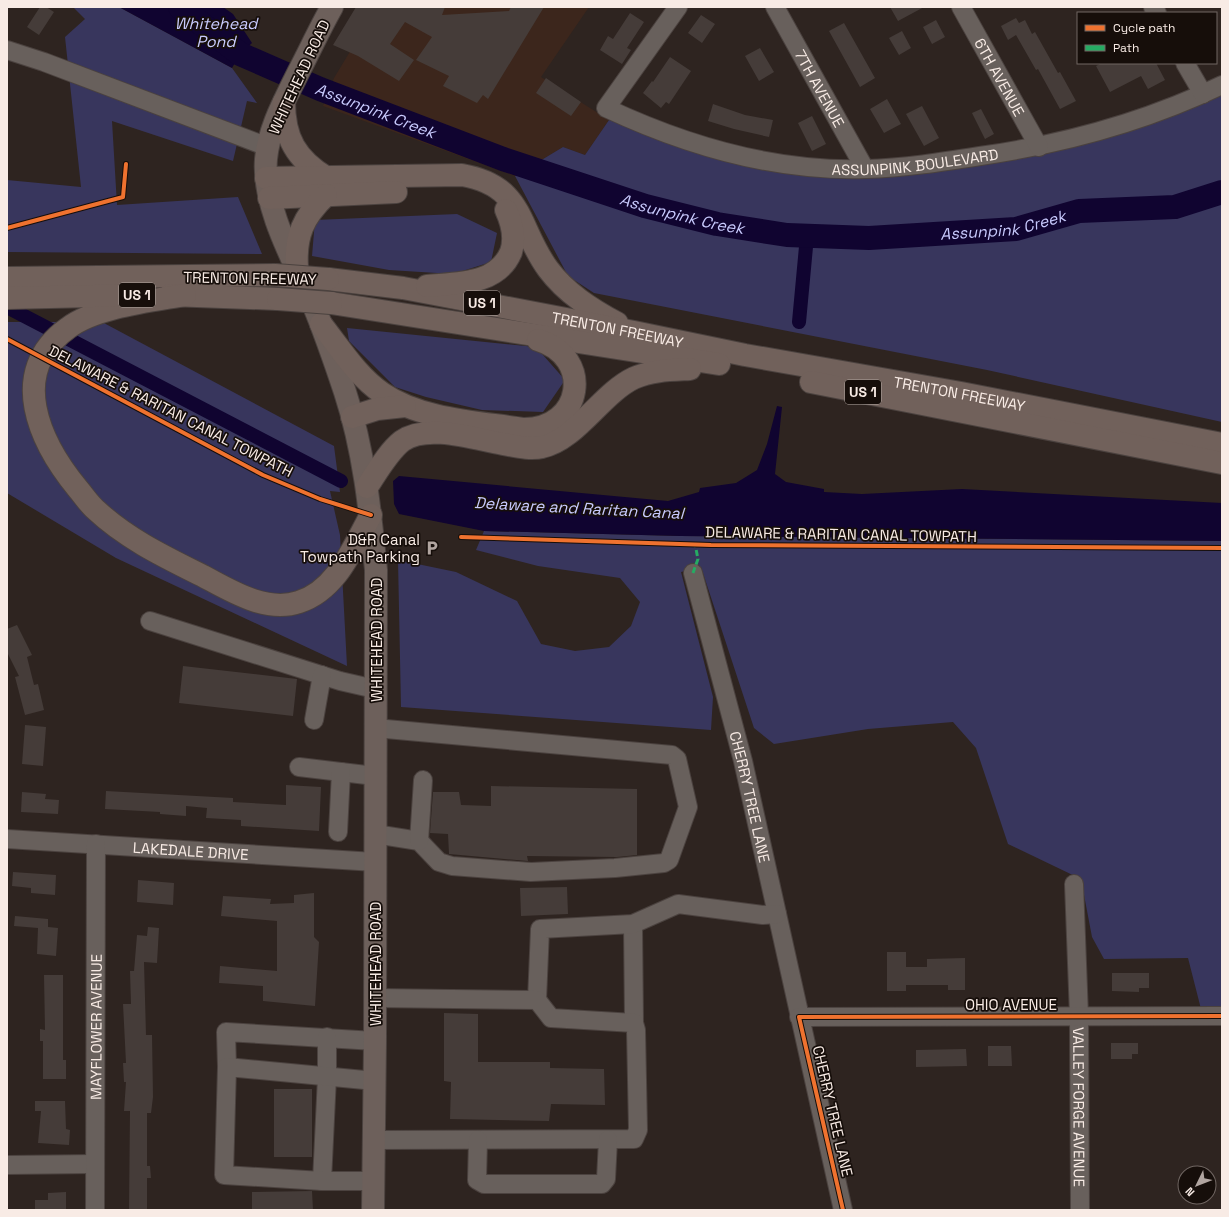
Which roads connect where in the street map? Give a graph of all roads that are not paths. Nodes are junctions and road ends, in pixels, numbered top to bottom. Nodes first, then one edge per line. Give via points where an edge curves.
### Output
1 (678, 7) edge
2 (775, 7) edge
3 (961, 7) edge
4 (328, 11) edge
5 (7, 50) edge
6 (1186, 64) edge
7 (1222, 85) edge
8 (1202, 94) junction
9 (285, 100) junction
10 (268, 146) junction
11 (1039, 147) junction
12 (865, 169) junction
13 (326, 186) junction
14 (268, 188) junction
15 (297, 267) junction
16 (7, 278) edge
17 (403, 288) junction
18 (89, 296) junction
19 (7, 298) edge
20 (321, 324) junction
21 (502, 330) junction
22 (634, 332) junction
23 (735, 367) junction
24 (405, 406) junction
25 (352, 418) junction
26 (1222, 444) edge
27 (1222, 462) edge
28 (370, 488) junction
29 (693, 573) dead end
30 (150, 621) dead end
31 (322, 675) junction
32 (375, 689) junction
33 (314, 720) dead end
34 (375, 728) junction
35 (299, 767) dead end
36 (341, 772) junction
37 (375, 776) junction
38 (423, 780) dead end
39 (338, 832) dead end
40 (375, 834) junction
41 (7, 839) edge
42 (419, 841) junction
43 (96, 844) junction
44 (375, 862) junction
45 (1074, 884) dead end
46 (777, 914) junction
47 (633, 924) junction
48 (375, 998) junction
49 (537, 1000) junction
50 (800, 1016) junction
51 (1079, 1016) junction
52 (1222, 1016) edge
53 (634, 1023) junction
54 (327, 1037) junction
55 (375, 1041) junction
56 (227, 1066) junction
57 (327, 1077) junction
58 (375, 1081) junction
59 (374, 1140) junction
60 (478, 1140) junction
61 (608, 1140) junction
62 (94, 1164) junction
63 (7, 1165) edge
64 (322, 1181) junction
65 (373, 1181) junction
66 (95, 1210) edge
67 (373, 1210) edge
68 (843, 1210) edge
69 (1080, 1210) edge

1 - 12 street, ASSUNPINK BOULEVARD via 606,108 655,130 713,150 788,164
2 - 12 street, 7TH AVENUE
3 - 11 street, 6TH AVENUE
4 - 9 main road, WHITEHEAD ROAD
5 - 10 street
6 - 8 street
7 - 8 street, ASSUNPINK BOULEVARD
8 - 11 street, ASSUNPINK BOULEVARD via 1126,124
9 - 10 main road, WHITEHEAD ROAD via 276,117
9 - 13 highway via 287,133 294,148
10 - 14 main road, WHITEHEAD ROAD
11 - 12 street, ASSUNPINK BOULEVARD via 912,166
13 - 14 highway
13 - 15 highway via 299,233 296,249
13 - 17 highway via 472,190 486,194 505,209 514,234 508,259 500,269 476,281
13 - 22 highway via 462,175 492,184 515,205 537,251 560,285 598,313
14 - 15 main road, WHITEHEAD ROAD via 273,210
15 - 20 main road, WHITEHEAD ROAD
16 - 18 highway, TRENTON FREEWAY / US 1
17 - 18 highway, TRENTON FREEWAY / US 1, bridge via 275,275
17 - 22 highway, TRENTON FREEWAY / US 1
18 - 19 highway, TRENTON FREEWAY / US 1
18 - 21 highway, TRENTON FREEWAY / US 1, bridge via 185,295 331,303
18 - 28 highway via 69,327 54,340 42,356 33,385 37,416 47,445 64,472 96,510 146,547 231,590 267,605 298,602 325,587 347,558
20 - 24 highway via 360,373 382,393
20 - 25 main road, WHITEHEAD ROAD
21 - 23 highway, TRENTON FREEWAY / US 1
21 - 24 highway via 548,343 567,359 573,370 575,384 568,408 561,417 544,427 524,429 432,414
22 - 26 highway, TRENTON FREEWAY / US 1 via 744,355 960,393
23 - 27 highway, TRENTON FREEWAY / US 1
23 - 28 highway via 649,372 632,379 618,388 566,435 540,448 437,433 417,434 402,442
24 - 25 highway via 376,409
25 - 28 main road, WHITEHEAD ROAD
28 - 32 main road, WHITEHEAD ROAD via 376,570
29 - 46 street, CHERRY TREE LANE via 743,761
30 - 31 street
31 - 32 street
31 - 33 street
32 - 34 main road, WHITEHEAD ROAD
34 - 37 main road, WHITEHEAD ROAD
34 - 42 street via 672,755 677,759 688,807 671,858 664,863 531,872 452,866 439,862
35 - 36 street
36 - 37 street
36 - 39 street
37 - 40 main road, WHITEHEAD ROAD
38 - 42 street
40 - 42 street
40 - 44 main road, WHITEHEAD ROAD
41 - 43 street, LAKEDALE DRIVE
43 - 44 street, LAKEDALE DRIVE
43 - 62 street, MAYFLOWER AVENUE
44 - 48 main road, WHITEHEAD ROAD
45 - 51 street, VALLEY FORGE AVENUE
46 - 47 street via 763,915 678,904
46 - 50 street, CHERRY TREE LANE
47 - 49 street via 540,929
47 - 53 street
48 - 49 street
48 - 55 main road, WHITEHEAD ROAD
49 - 53 street via 551,1018
50 - 51 street, OHIO AVENUE
50 - 68 street, CHERRY TREE LANE
51 - 52 street, OHIO AVENUE
51 - 69 street, VALLEY FORGE AVENUE
53 - 61 street via 638,1130 634,1139
54 - 55 street
54 - 56 street via 226,1032
54 - 57 street
55 - 58 main road, WHITEHEAD ROAD
56 - 57 street
56 - 64 street via 224,1175
57 - 58 street
57 - 64 street
58 - 59 main road, WHITEHEAD ROAD
59 - 60 street
59 - 65 main road, WHITEHEAD ROAD
60 - 61 street
60 - 61 street via 478,1180 484,1184 602,1184 606,1179
62 - 63 street
62 - 66 street, MAYFLOWER AVENUE
64 - 65 street
65 - 67 main road, WHITEHEAD ROAD

